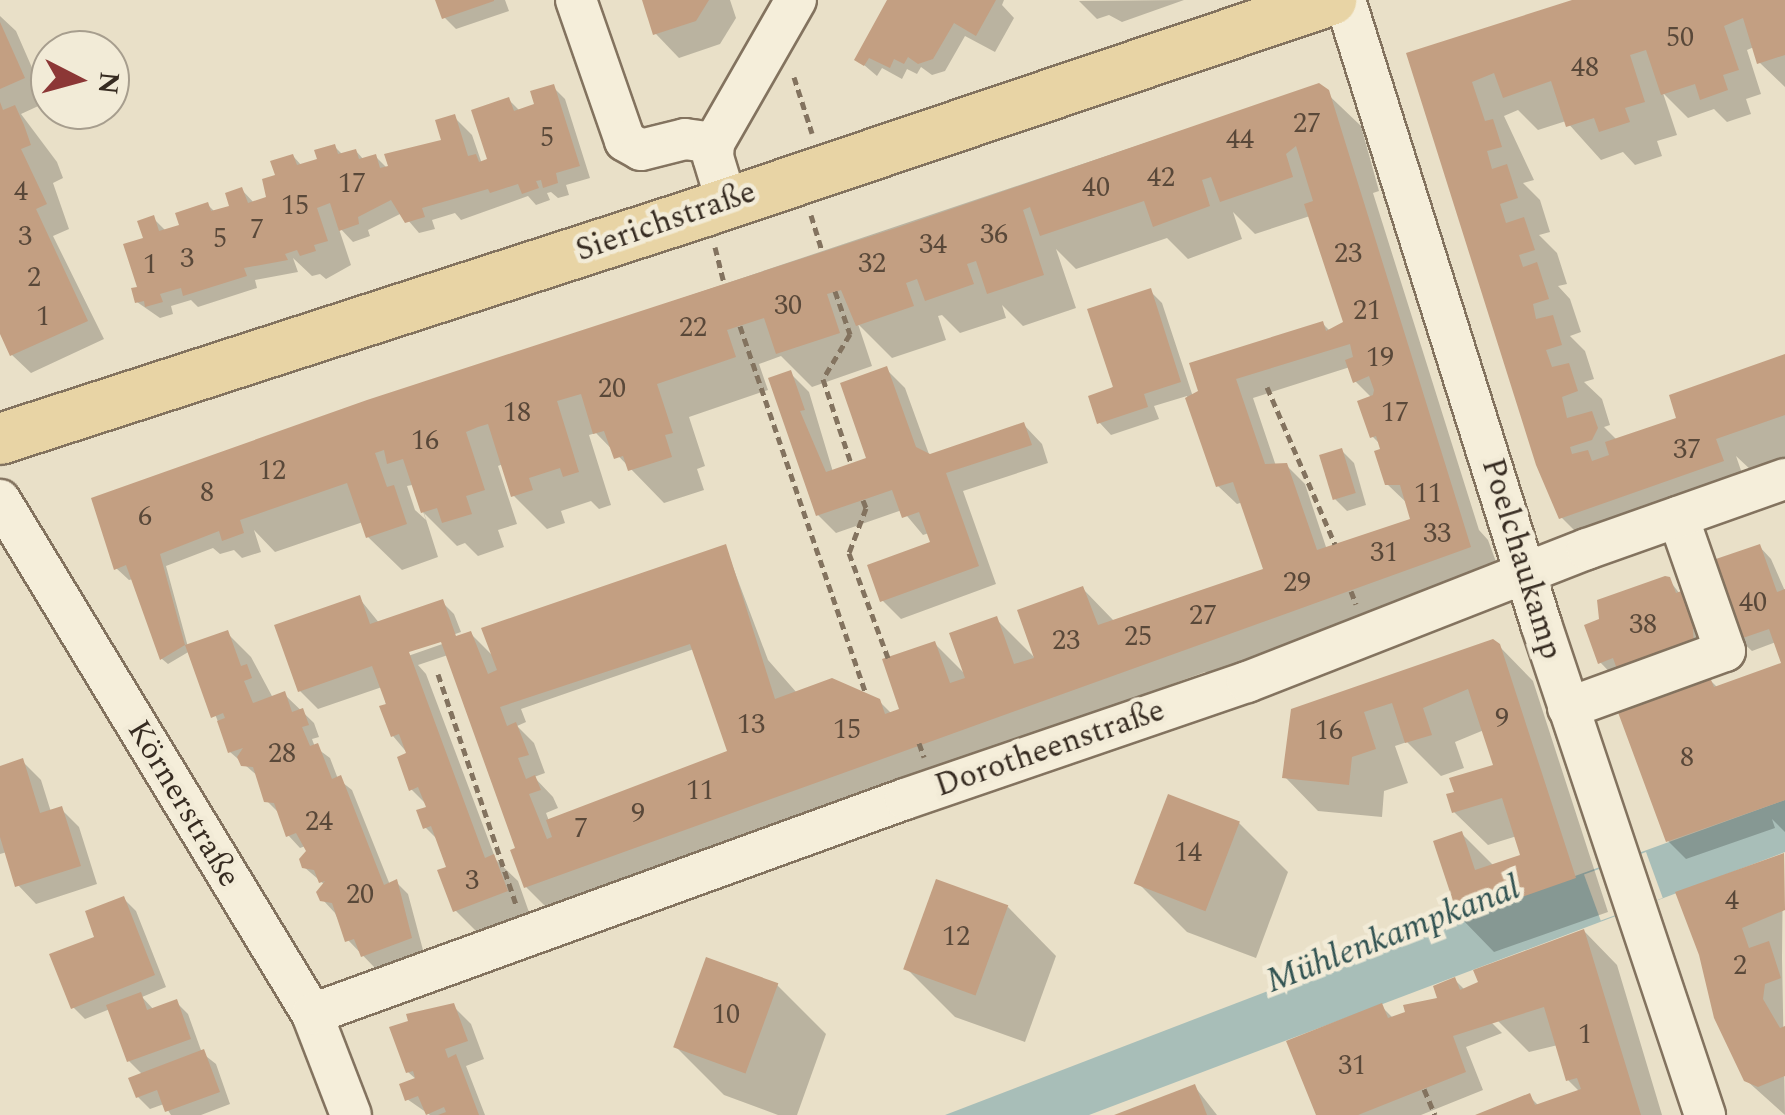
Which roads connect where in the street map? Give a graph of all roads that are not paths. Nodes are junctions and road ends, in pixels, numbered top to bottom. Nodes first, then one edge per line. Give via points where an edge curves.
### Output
1 (576, 0) edge
2 (796, 0) edge
3 (1330, 0) edge
4 (1345, 0) edge
5 (714, 143) junction
6 (727, 202) junction
7 (0, 439) edge
8 (1785, 479) edge
9 (0, 500) edge
10 (1678, 517) junction
11 (1525, 574) junction
12 (1568, 708) junction
13 (312, 1014) junction
14 (351, 1115) edge
15 (1706, 1115) edge

1 - 5 street via 625,141 641,150 684,139
2 - 5 street
3 - 6 main road, Sierichstraße
4 - 11 street, Poelchaukamp
5 - 6 street
6 - 7 main road, Sierichstraße
8 - 10 street, Dorotheenstraße
9 - 13 street, Körnerstraße
10 - 11 street, Dorotheenstraße
10 - 12 street via 1726,651
11 - 12 street, Poelchaukamp
11 - 13 street, Dorotheenstraße via 1247,682
12 - 15 street, Poelchaukamp
13 - 14 street, Körnerstraße

